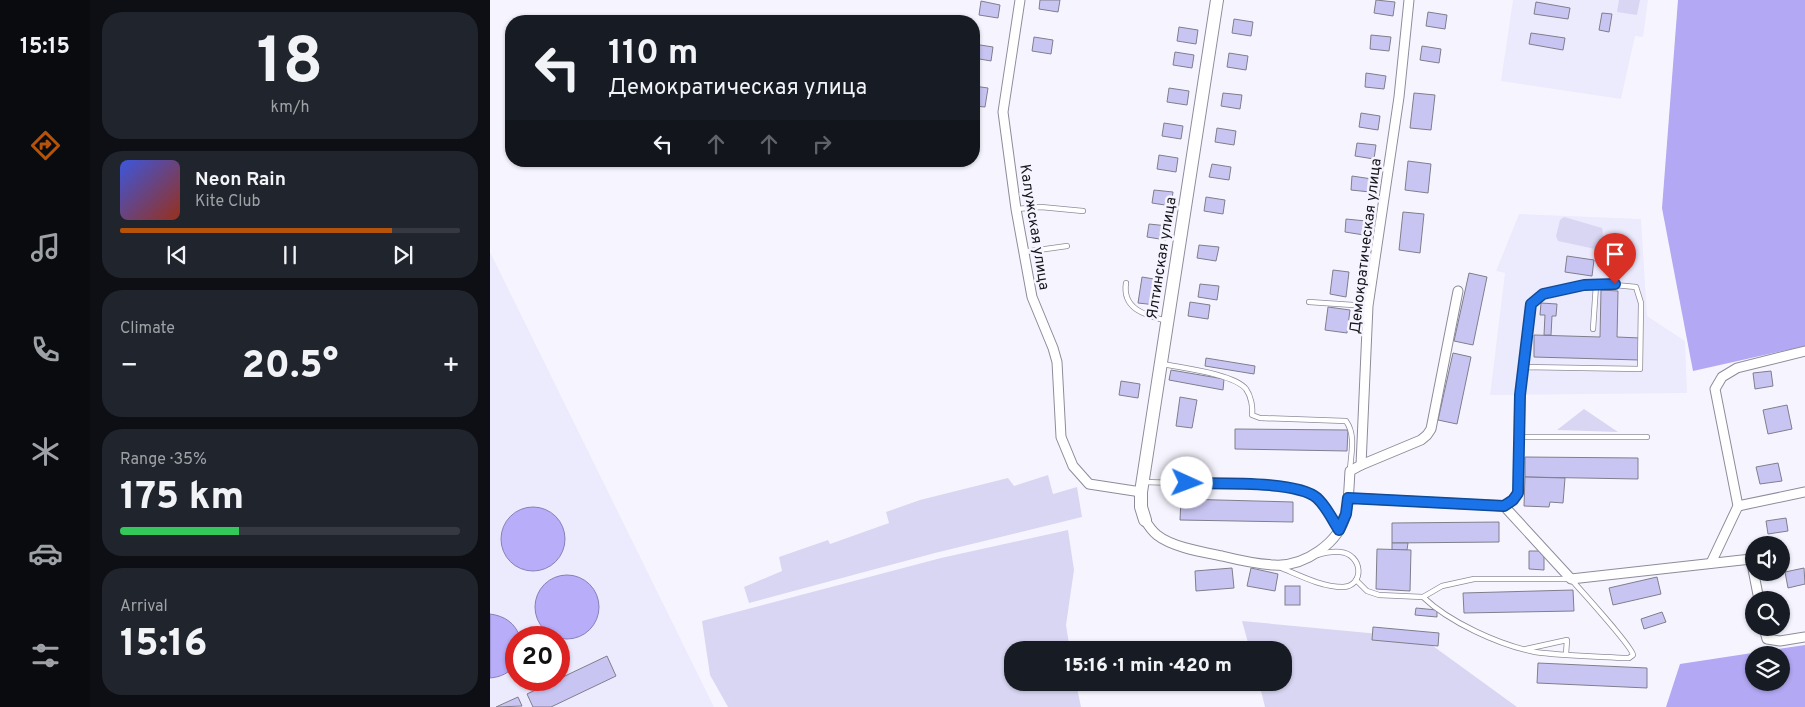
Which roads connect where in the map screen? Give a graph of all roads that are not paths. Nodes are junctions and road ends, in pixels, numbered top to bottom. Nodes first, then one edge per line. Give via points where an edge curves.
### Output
1 (1020, 0) edge
2 (1217, 0) edge
3 (1409, 0) edge
4 (1016, 209) junction
5 (1084, 211) dead end
6 (1067, 246) dead end
7 (1024, 252) junction
8 (1126, 283) dead end
9 (1596, 285) junction
10 (1458, 291) dead end
11 (1309, 302) dead end
12 (1368, 306) junction
13 (1168, 321) junction
14 (1593, 329) dead end
15 (1805, 351) edge
16 (1161, 364) junction
17 (1524, 367) junction
18 (1519, 437) junction
19 (1647, 437) dead end
20 (1361, 465) junction
21 (1350, 471) junction
22 (1142, 487) junction
23 (1805, 492) edge
24 (1348, 498) junction
25 (1504, 506) junction
26 (1738, 506) junction
27 (1145, 520) joint
28 (1339, 530) junction
29 (1310, 556) junction
30 (1711, 563) junction
31 (1275, 566) junction
32 (1571, 579) junction
33 (1356, 580) junction
34 (1757, 591) edge
35 (1422, 596) junction
36 (1766, 636) edge
37 (1805, 636) edge
38 (1524, 649) junction
39 (1566, 654) junction

1 - 4 street, Калужская улица via 1003,112
2 - 13 street, Ялтинская улица
3 - 12 street, Демократическая улица via 1399,97
4 - 5 lane via 1041,207
4 - 7 street, Калужская улица
6 - 7 lane
7 - 22 street, Калужская улица via 1032,297 1057,362 1061,437 1073,466 1089,484
8 - 13 lane via 1127,300 1136,310
9 - 14 lane
9 - 17 lane via 1543,294 1531,304
9 - 17 lane via 1636,287 1641,303 1640,368
10 - 20 street via 1431,429 1421,440
11 - 12 lane
12 - 20 street, Демократическая улица
13 - 16 street, Ялтинская улица
15 - 26 street via 1737,368 1722,377 1715,388
16 - 21 lane via 1230,378 1245,388 1253,407 1252,415 1260,418 1346,421 1352,438
16 - 22 street, Ялтинская улица
17 - 18 lane
18 - 19 lane
18 - 25 lane via 1518,493
20 - 21 street
21 - 24 street
22 - 27 street, Ялтинская улица via 1141,507
22 - 28 lane via 1275,486 1302,489 1316,497
23 - 26 street
24 - 25 street
24 - 28 street
25 - 32 street
26 - 30 street
27 - 31 street via 1156,534 1170,542 1196,551
28 - 29 street via 1328,544
29 - 31 street via 1296,563
29 - 33 lane via 1335,552 1350,555 1358,565
30 - 32 street
30 - 34 street via 1751,559
31 - 33 lane via 1332,586 1344,587
32 - 35 lane via 1474,579 1442,586
32 - 39 lane via 1624,640 1632,655 1623,658
33 - 35 lane via 1367,591 1379,595
35 - 38 lane via 1465,626
36 - 37 street via 1767,639 1780,641
38 - 39 lane
38 - 39 lane via 1567,640

